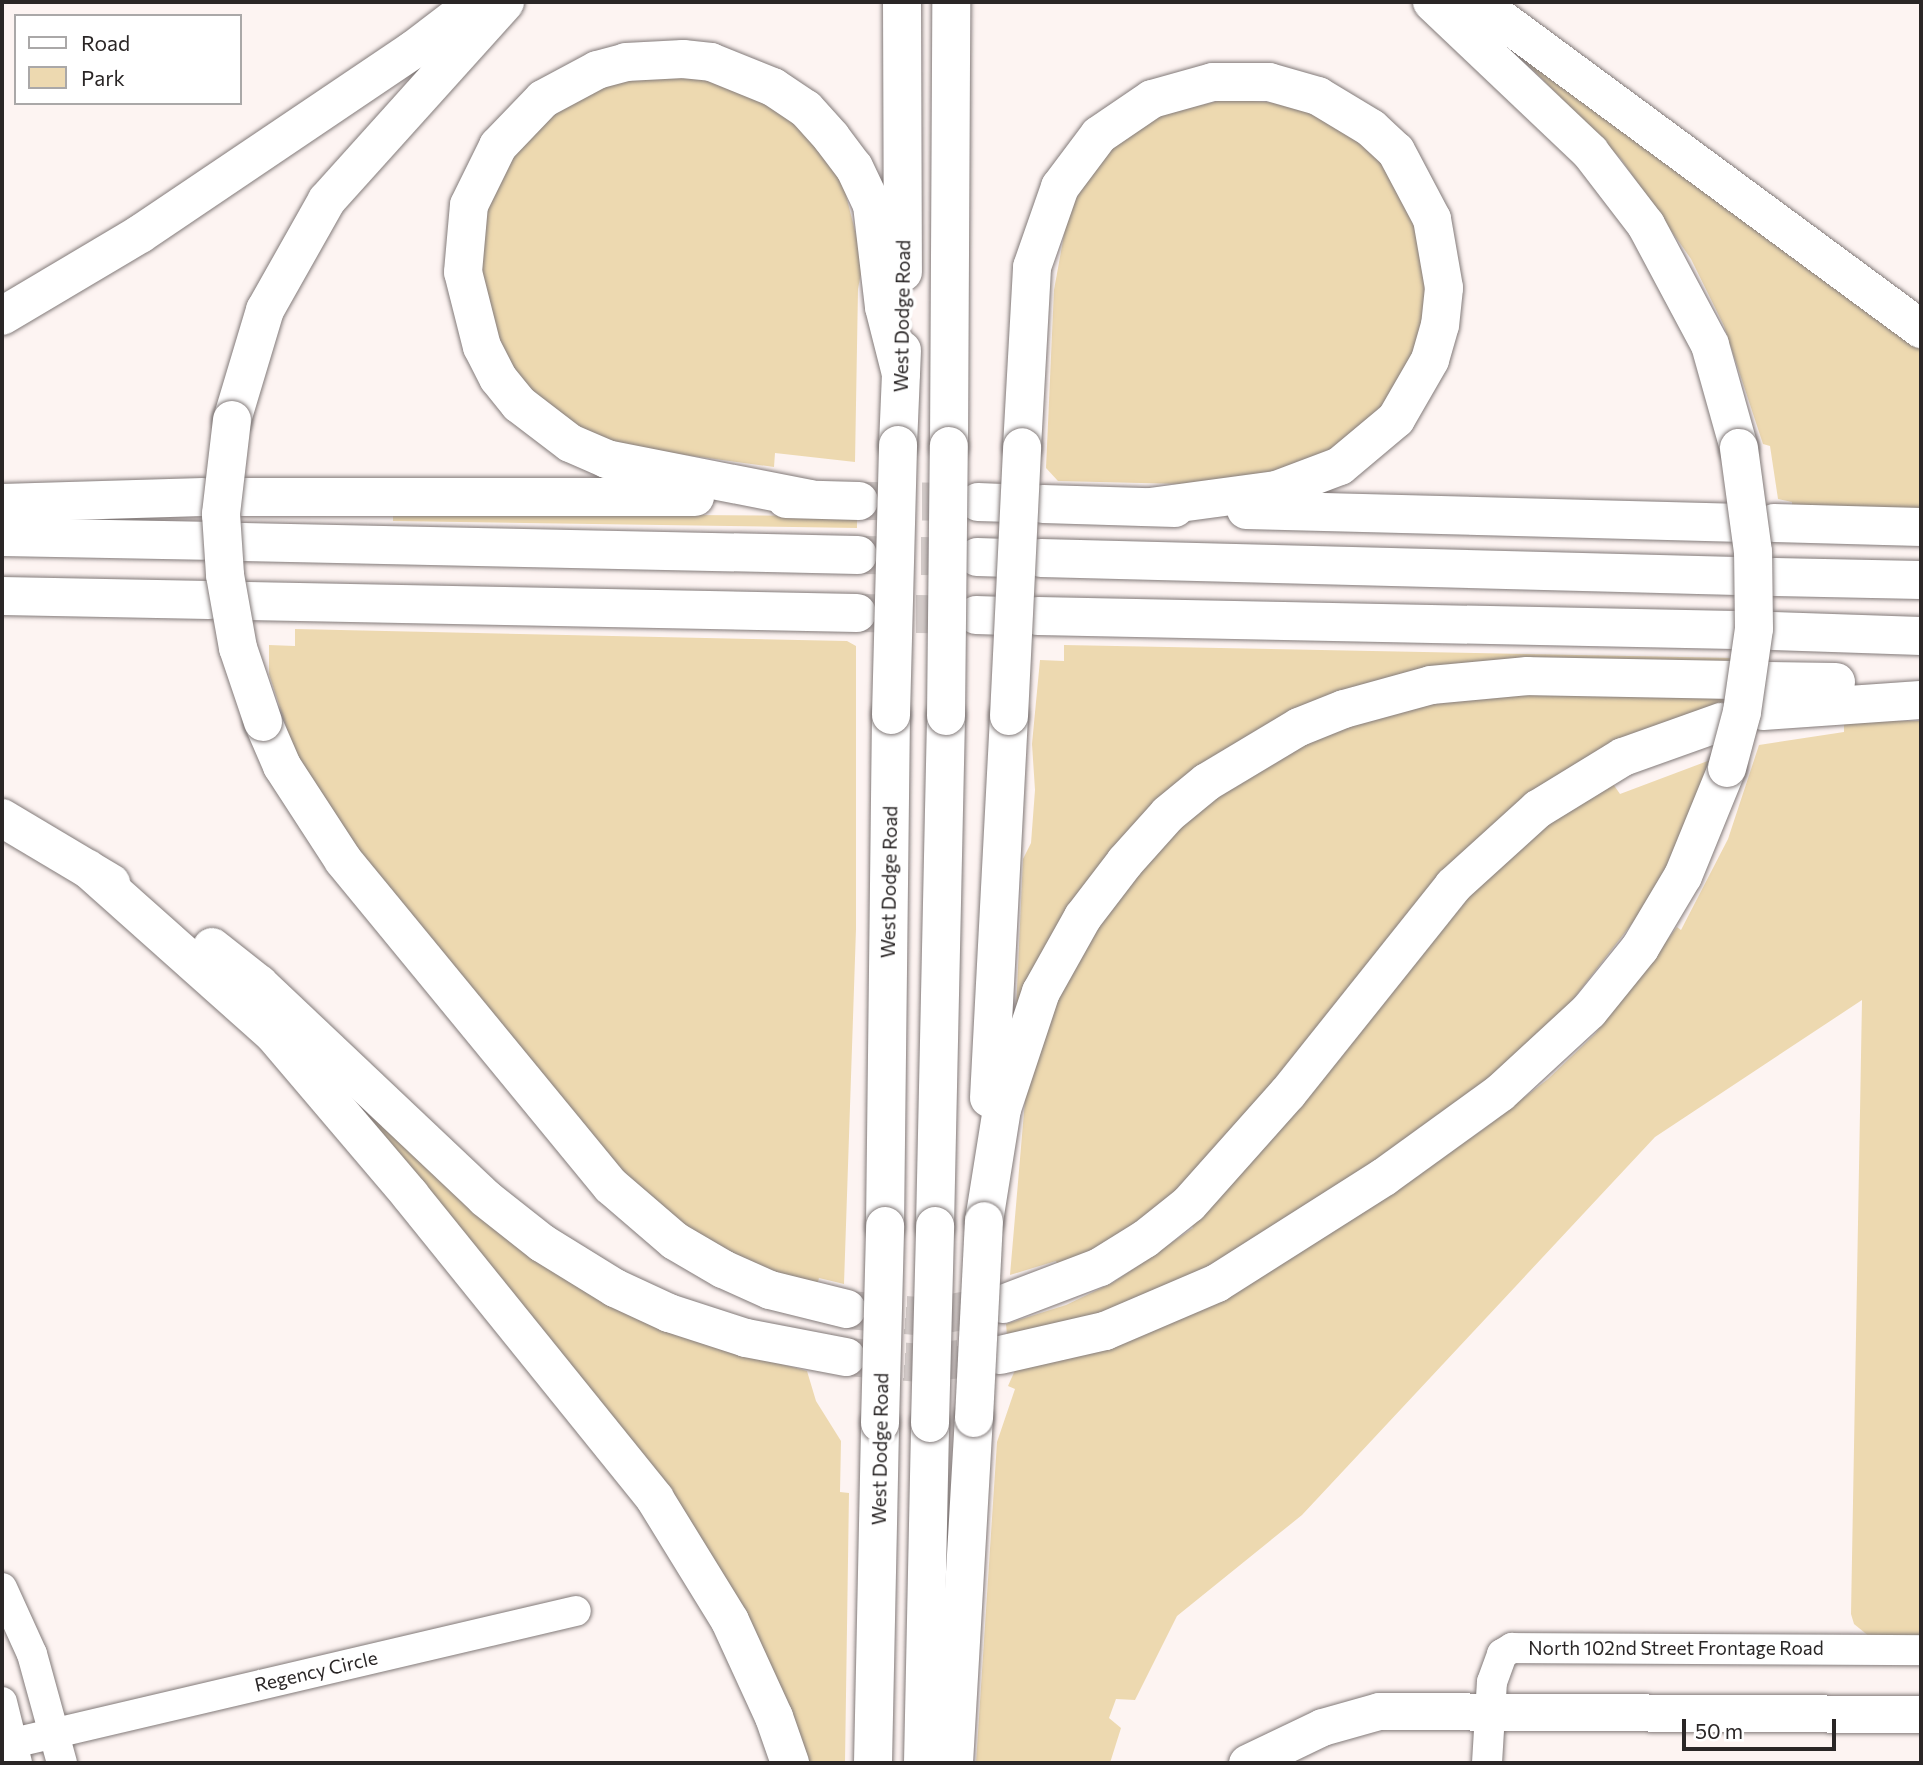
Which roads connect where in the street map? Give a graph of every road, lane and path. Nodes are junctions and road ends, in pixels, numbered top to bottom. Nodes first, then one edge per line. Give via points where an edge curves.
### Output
1 (476, 2) edge
2 (505, 2) edge
3 (902, 2) edge
4 (951, 2) edge
5 (959, 2) edge
6 (1432, 2) edge
7 (1478, 2) edge
8 (951, 51) junction
9 (2, 316) edge
10 (1921, 329) edge
11 (901, 374) junction
12 (203, 497) dead end
13 (242, 497) dead end
14 (810, 499) junction
15 (859, 500) tunnel mouth
16 (2, 503) edge
17 (1043, 504) dead end
18 (1150, 508) junction
19 (1734, 523) dead end
20 (1774, 523) dead end
21 (1921, 527) edge
22 (2, 537) edge
23 (203, 541) dead end
24 (243, 542) dead end
25 (858, 555) tunnel mouth
26 (1041, 558) dead end
27 (1737, 576) dead end
28 (1775, 577) dead end
29 (1921, 580) edge
30 (2, 596) edge
31 (209, 600) dead end
32 (248, 601) dead end
33 (857, 613) tunnel mouth
34 (1038, 616) dead end
35 (1735, 630) dead end
36 (1773, 631) dead end
37 (1921, 635) edge
38 (1729, 680) dead end
39 (1921, 686) edge
40 (1921, 700) edge
41 (1721, 722) dead end
42 (2, 818) edge
43 (88, 869) junction
44 (984, 1220) junction
45 (1003, 1304) tunnel mouth
46 (847, 1310) tunnel mouth
47 (1000, 1355) tunnel mouth
48 (845, 1357) tunnel mouth
49 (2, 1588) edge
50 (576, 1611) dead end
51 (1921, 1650) edge
52 (2, 1702) edge
53 (1489, 1711) junction
54 (1921, 1714) edge
55 (56, 1732) junction
56 (15, 1753) edge
57 (62, 1763) edge
58 (790, 1763) edge
59 (873, 1763) edge
60 (923, 1763) edge
61 (954, 1763) edge
62 (1247, 1763) edge
63 (1487, 1763) edge

1 - 9 highway via 413,50 140,234
2 - 46 highway, bridge via 327,200 265,310 232,420 221,514 225,575 238,649 282,766 343,860 611,1186 675,1241 723,1269 770,1290
3 - 11 highway, West Dodge Road
4 - 8 highway
5 - 8 highway
6 - 47 highway, bridge via 1590,152 1646,225 1710,345 1740,448 1754,552 1754,629 1742,712 1727,768 1683,876 1640,948 1589,1011 1500,1093 1340,1206 1217,1283 1104,1331
7 - 10 highway
8 - 60 highway, bridge via 946,716
11 - 14 highway via 884,307 873,205 854,167 831,137 806,110 774,87 711,62 626,62 588,74 542,99 498,146 469,205 463,272 482,347 519,404 570,443 607,459
11 - 59 highway, West Dodge Road, bridge
12 - 16 highway
13 - 14 highway
14 - 15 highway
17 - 18 highway
18 - 19 highway
18 - 44 highway, bridge via 1276,490 1340,466 1396,419 1430,360 1444,288 1432,219 1396,151 1371,128 1318,96 1269,82 1213,82 1153,99 1099,135 1060,187 1032,267
20 - 21 highway
22 - 23 highway
24 - 25 highway
26 - 27 highway
28 - 29 highway
30 - 31 highway
32 - 33 highway
34 - 35 highway
36 - 37 highway
38 - 44 highway via 1528,676 1431,685 1344,709 1299,727 1207,782 1168,814 1125,862 1083,917 1041,992 1005,1097
39 - 40 highway via 1765,696
41 - 45 highway via 1623,757 1538,809 1453,886 1289,1093 1189,1204 1100,1267
42 - 43 highway
43 - 48 highway via 205,942 259,984 485,1198 567,1259 615,1288 695,1323
43 - 58 highway via 282,1044 655,1499 730,1621
44 - 61 highway, bridge
49 - 55 street via 32,1654
50 - 55 street, Regency Circle
51 - 53 street, North 102nd Street Frontage Road via 1532,1645 1503,1654 1492,1682
52 - 56 street, Regency Circle
53 - 54 main road
53 - 62 main road via 1369,1713 1284,1742
53 - 63 street, North 102nd Street Frontage Road
55 - 56 street, Regency Circle
55 - 57 street

